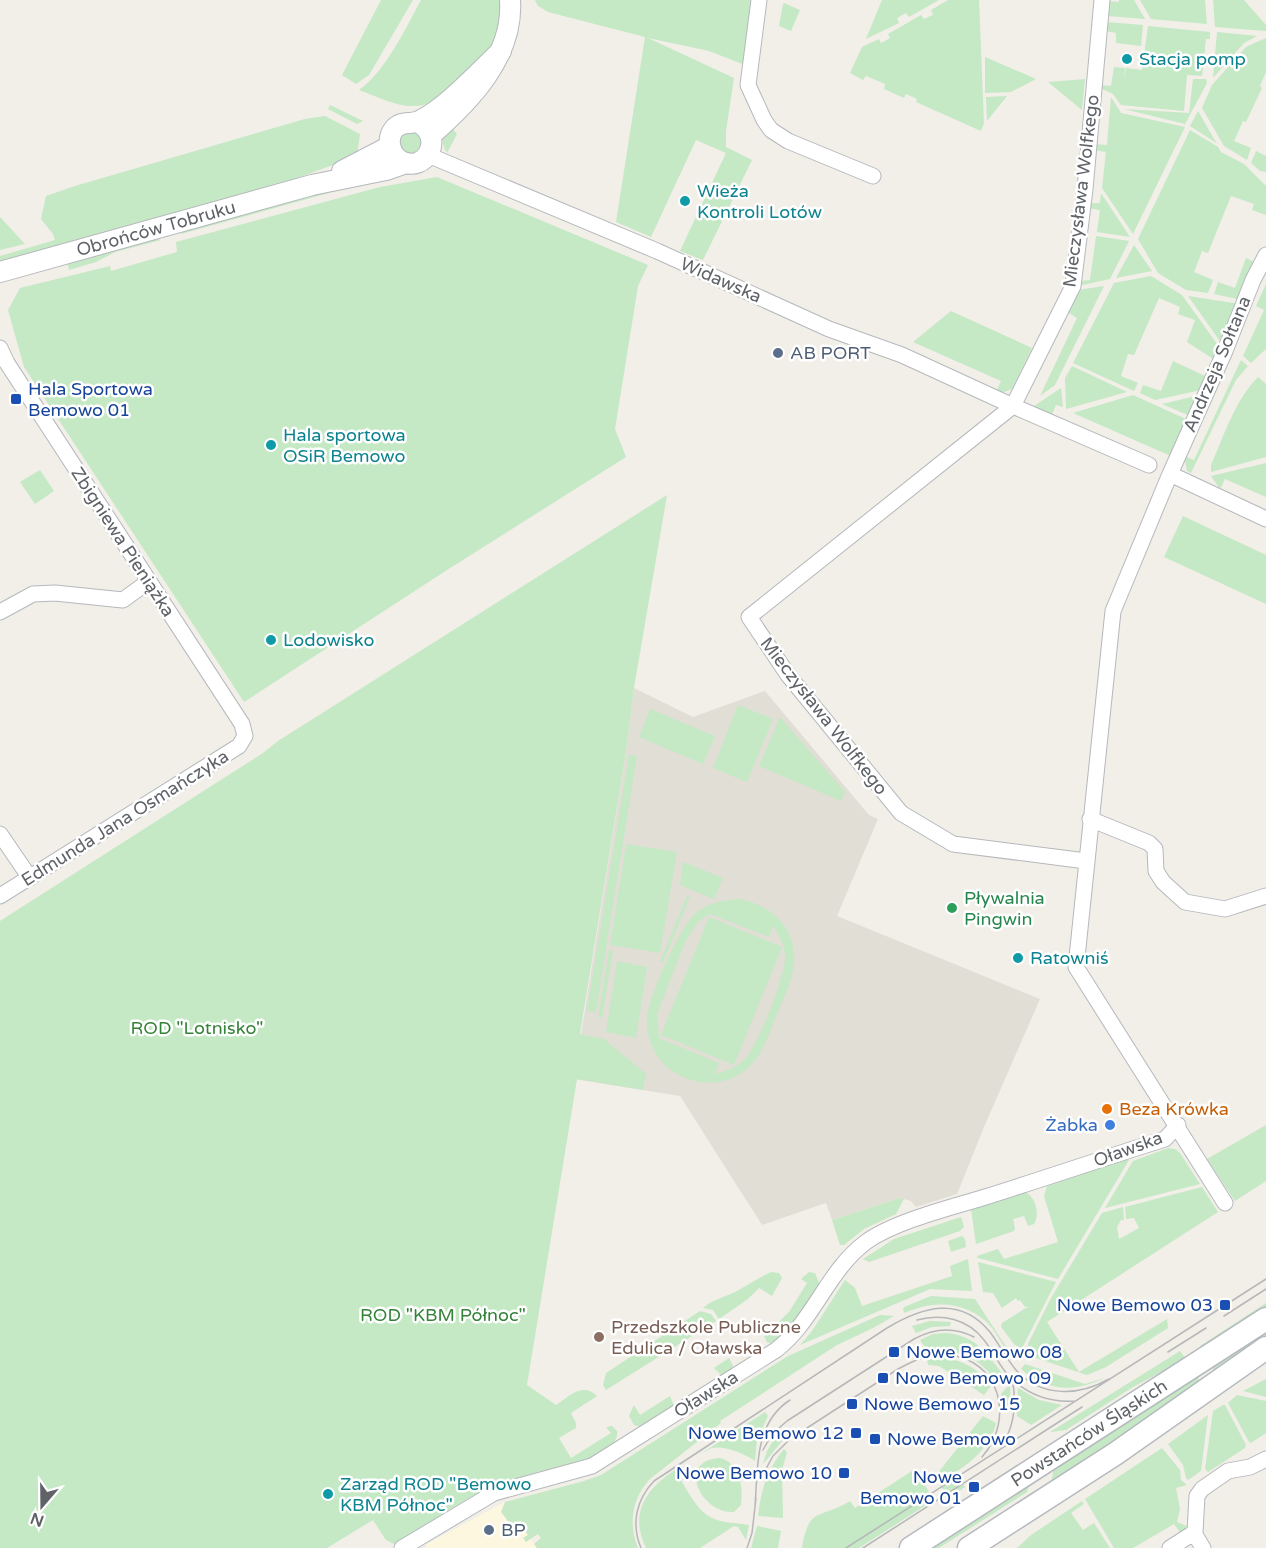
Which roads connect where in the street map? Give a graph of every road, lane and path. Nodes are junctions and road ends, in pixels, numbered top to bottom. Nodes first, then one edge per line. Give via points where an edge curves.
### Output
1 (510, 0) edge
2 (759, 0) edge
3 (1102, 0) edge
4 (419, 126) junction
5 (390, 146) junction
6 (428, 155) junction
7 (406, 163) junction
8 (873, 176) dead end
9 (312, 186) junction
10 (1266, 255) edge
11 (0, 272) edge
12 (0, 348) edge
13 (1013, 406) junction
14 (1149, 465) dead end
15 (1170, 474) junction
16 (1266, 519) edge
17 (149, 581) junction
18 (0, 612) edge
19 (245, 735) joint
20 (1090, 819) junction
21 (0, 834) edge
22 (1086, 861) junction
23 (30, 878) junction
24 (0, 896) edge
25 (1266, 896) edge
26 (1178, 1125) junction
27 (1225, 1203) dead end
28 (1266, 1319) edge
29 (1266, 1348) edge
30 (1266, 1459) edge
31 (1194, 1533) junction
32 (402, 1548) edge
33 (911, 1548) edge
34 (969, 1548) edge
35 (1170, 1548) edge
36 (1203, 1548) edge

1 - 4 street via 509,29 501,51 477,90 450,118
2 - 8 street via 748,86 764,120 788,141
3 - 13 street, Mieczysława Wolfkego via 1072,286
4 - 5 street via 400,124 393,130
4 - 6 street via 431,147
5 - 7 street via 398,160
5 - 9 street, Obrońców Tobruku
6 - 7 street
6 - 13 street, Widawska via 657,251 829,329 902,355
7 - 9 street, Obrońców Tobruku
9 - 11 street, Obrońców Tobruku
10 - 15 street, Andrzeja Sołtana
12 - 17 street, Zbigniewa Pieniążka
13 - 14 street
13 - 22 street, Mieczysława Wolfkego via 749,617 788,675 901,813 953,844
15 - 16 street
15 - 20 street via 1113,611
17 - 18 street via 123,600 33,594
17 - 19 street, Zbigniewa Pieniążka via 242,724
19 - 23 street, Edmunda Jana Osmańczyka via 239,746
20 - 22 street
20 - 25 street via 1149,843 1155,849 1156,871 1162,882 1185,902 1225,909
21 - 23 street
22 - 26 street via 1076,967
23 - 24 street, Edmunda Jana Osmańczyka
26 - 27 street
26 - 32 street, Oławska via 1165,1139 879,1234 849,1257 800,1328 776,1350 592,1466 501,1490
28 - 33 main road, Powstańców Śląskich
29 - 34 main road, Powstańców Śląskich via 1115,1454
30 - 31 street via 1228,1471 1202,1489 1197,1496
31 - 35 street
31 - 36 street

